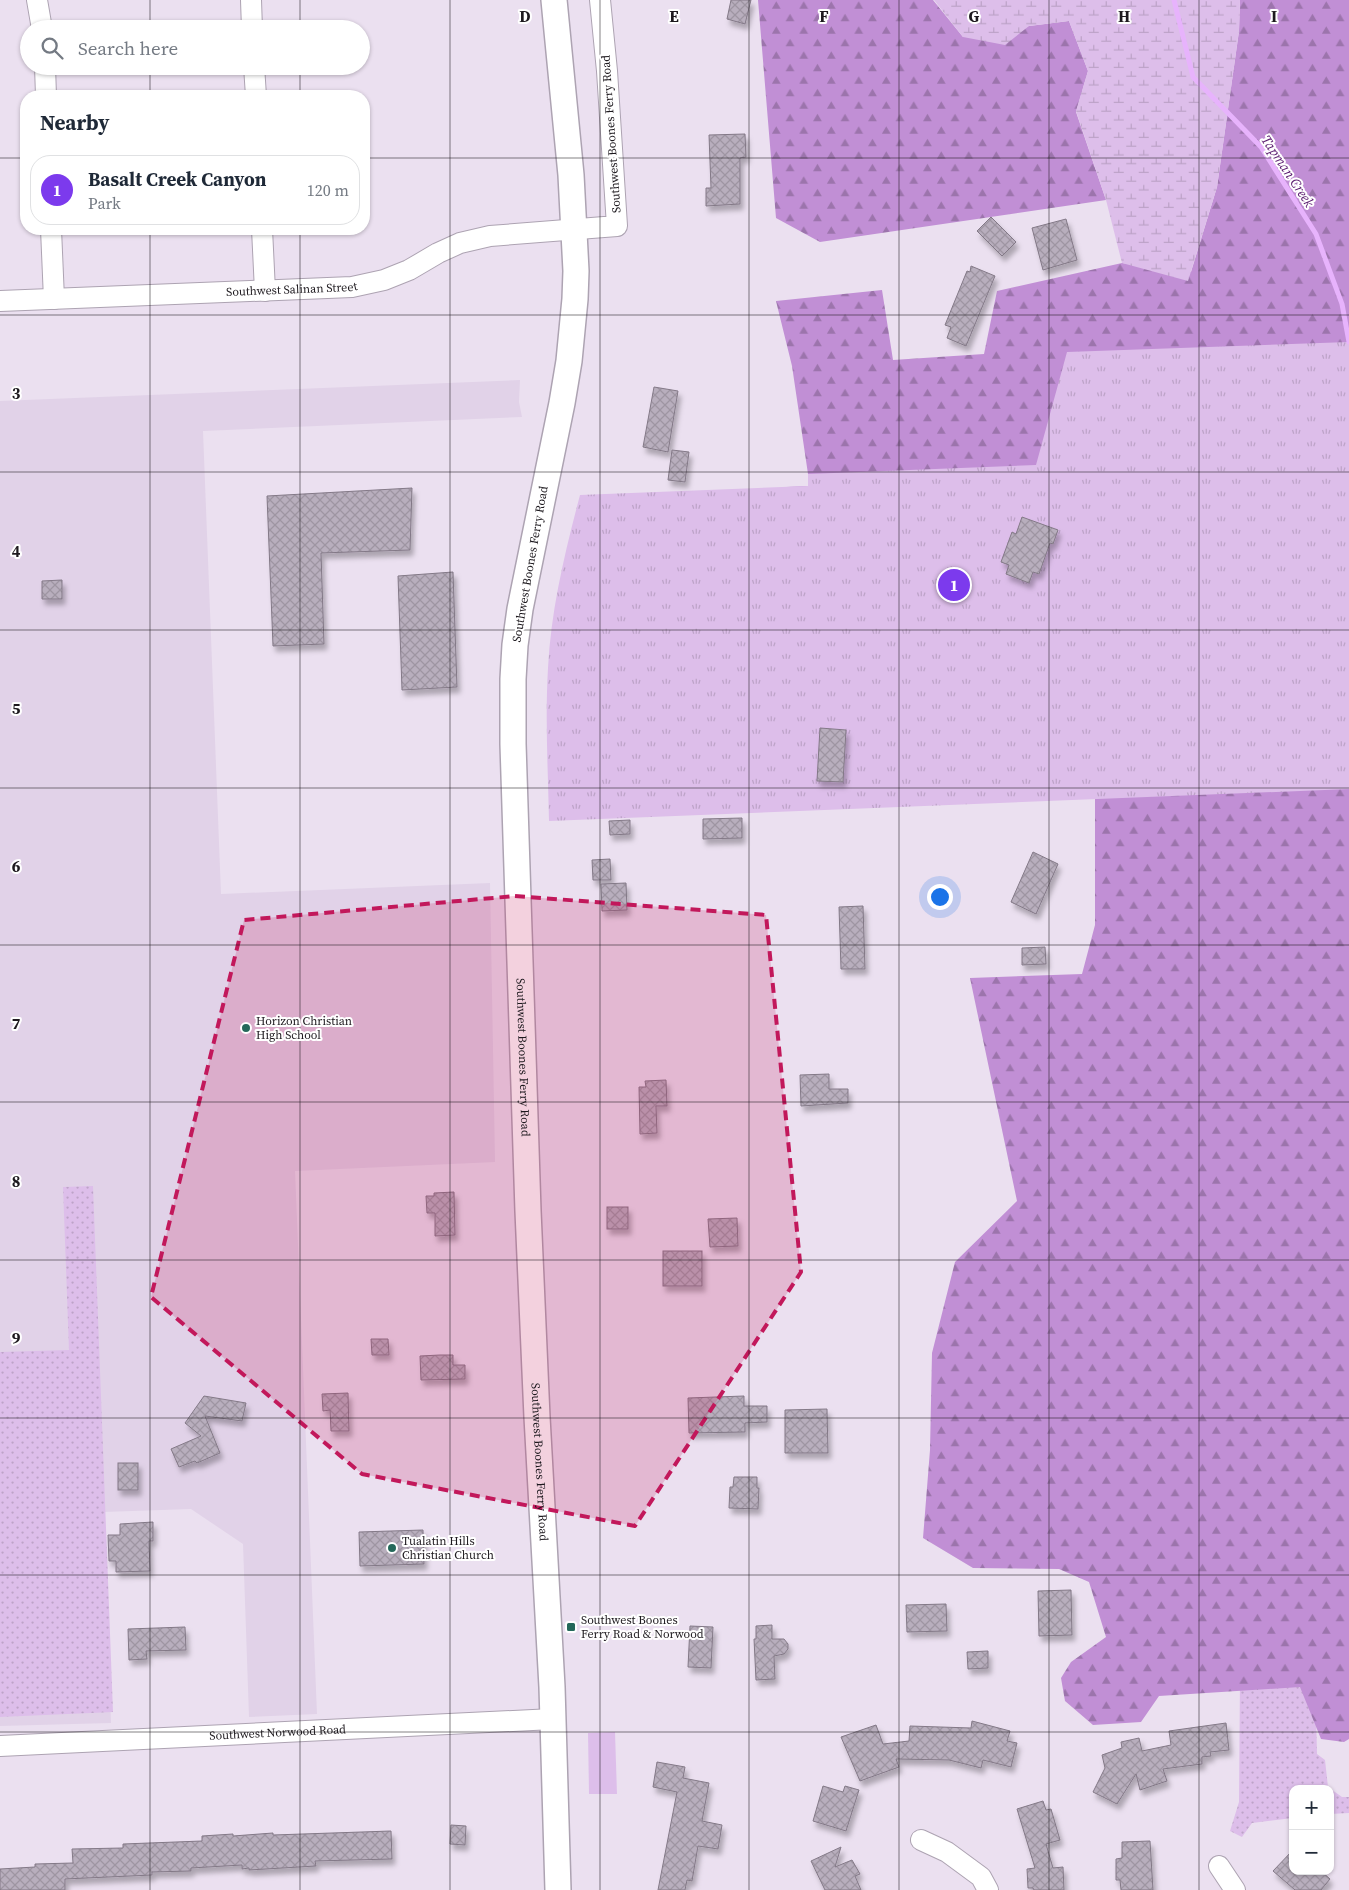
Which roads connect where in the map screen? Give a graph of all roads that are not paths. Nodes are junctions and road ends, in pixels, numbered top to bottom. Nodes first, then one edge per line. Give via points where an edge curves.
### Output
1 (37, 0) edge
2 (251, 0) edge
3 (554, 0) edge
4 (600, 0) edge
5 (40, 20) edge
6 (252, 20) edge
7 (45, 75) edge
8 (255, 75) edge
9 (46, 90) edge
10 (256, 90) edge
11 (574, 229) junction
12 (51, 235) edge
13 (262, 235) edge
14 (265, 291) junction
15 (54, 299) junction
16 (0, 301) edge
17 (553, 1719) junction
18 (0, 1746) edge
19 (921, 1840) dead end
20 (1219, 1866) dead end
21 (558, 1890) edge
22 (988, 1890) edge
23 (1235, 1890) edge

1 - 5 street
2 - 6 street
3 - 11 main road, Southwest Boones Ferry Road
4 - 11 street, Southwest Boones Ferry Road via 618,226
7 - 9 street
8 - 10 street
11 - 14 street, Southwest Salinan Street via 490,236 460,243 409,270 352,287
11 - 17 main road, Southwest Boones Ferry Road via 575,280 569,362 520,609 513,679 528,1203
12 - 15 street
13 - 14 street
14 - 15 street, Southwest Salinan Street
15 - 16 street, Southwest Salinan Street
17 - 18 street, Southwest Norwood Road
17 - 21 main road, Southwest Boones Ferry Road
19 - 22 street via 947,1852 981,1877
20 - 23 street

